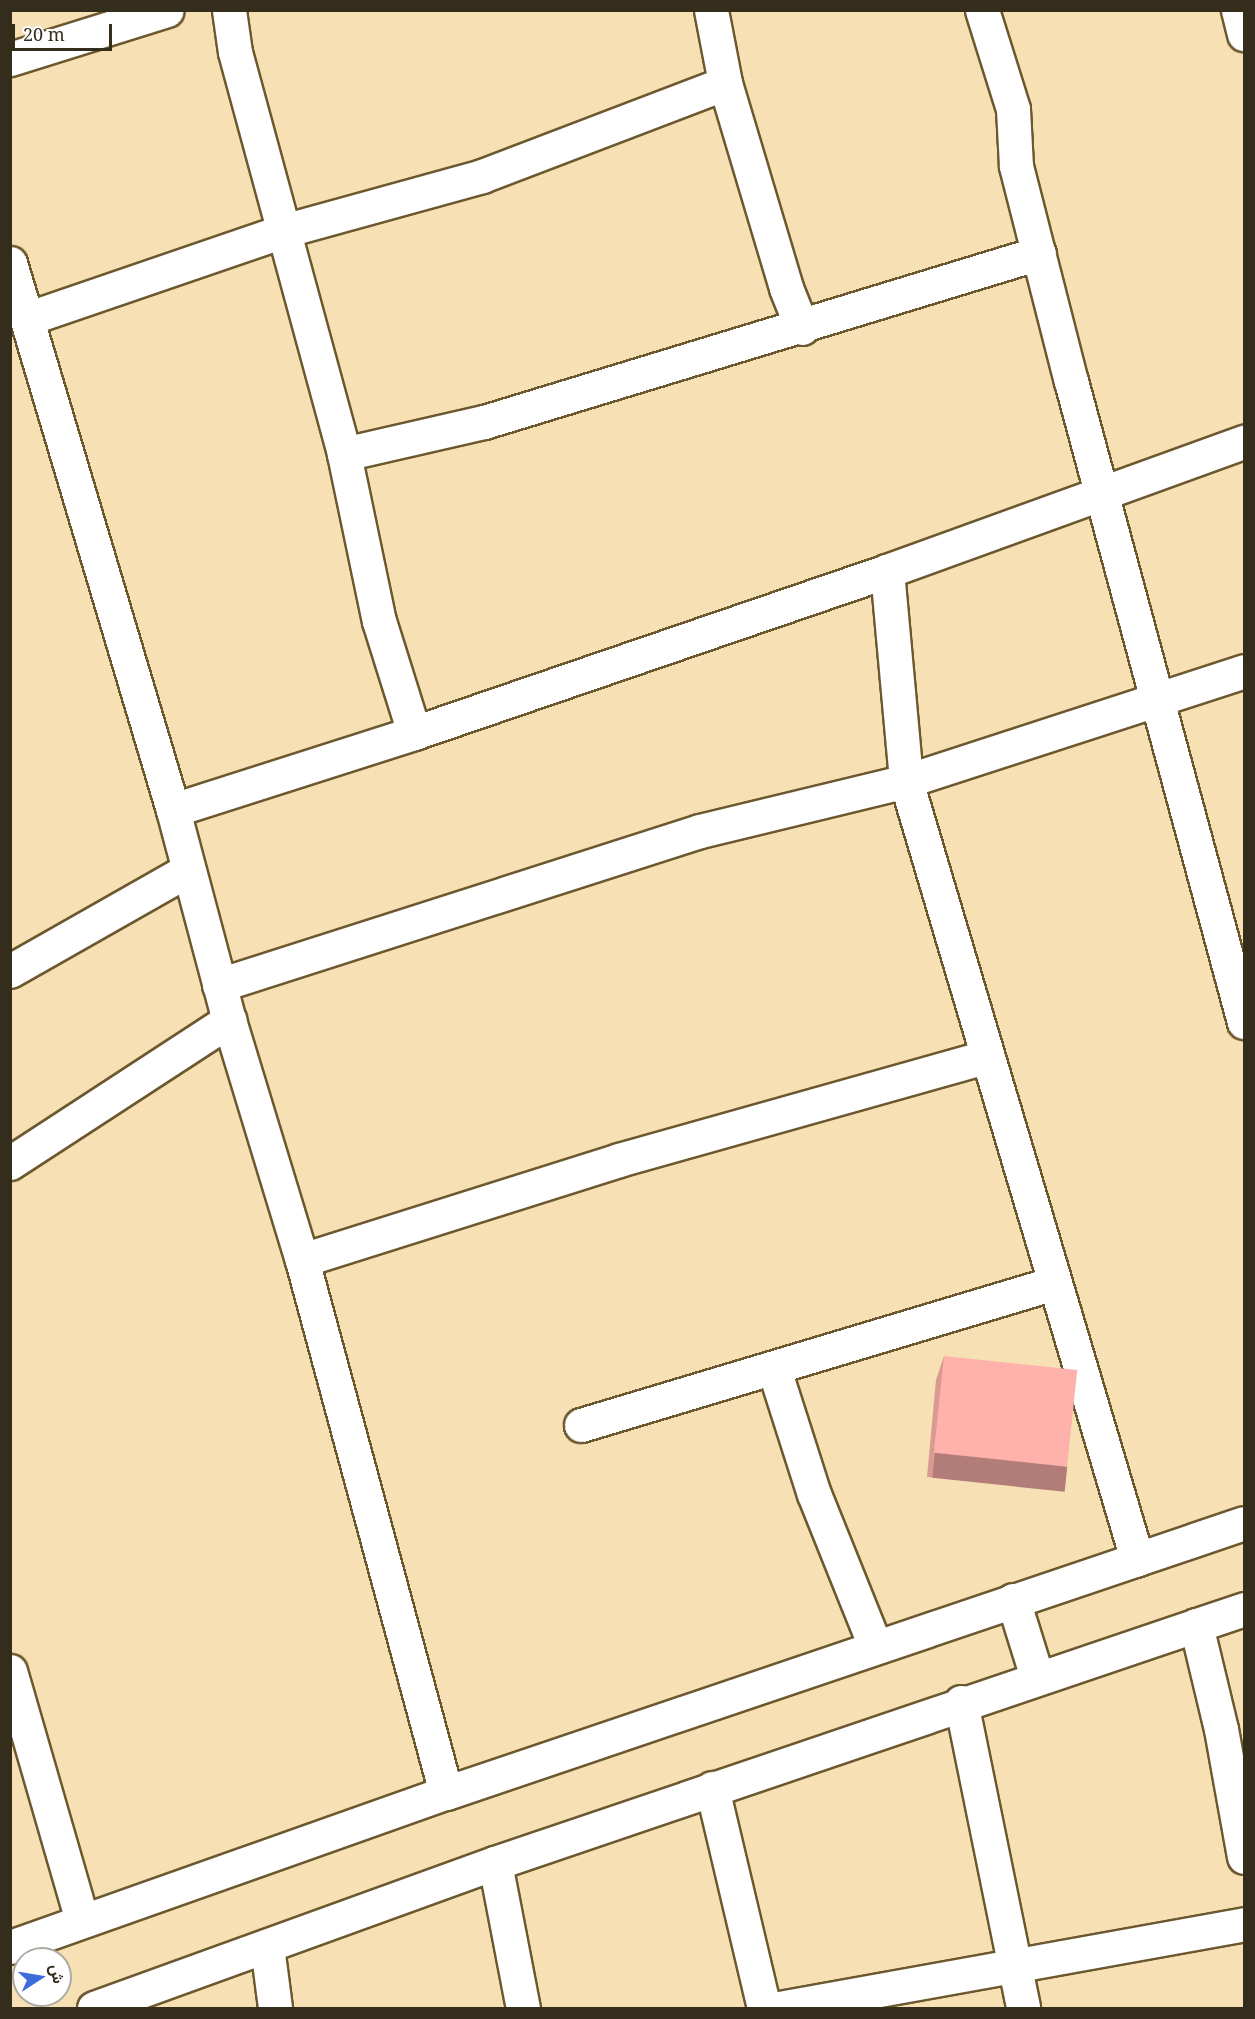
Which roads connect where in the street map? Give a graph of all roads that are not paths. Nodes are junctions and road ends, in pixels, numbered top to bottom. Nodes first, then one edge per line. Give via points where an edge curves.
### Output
1 (168, 10) edge
2 (229, 10) edge
3 (711, 10) edge
4 (982, 10) edge
5 (1238, 10) edge
6 (1245, 34) edge
7 (10, 59) edge
8 (725, 83) junction
9 (283, 231) junction
10 (1039, 253) junction
11 (10, 263) edge
12 (29, 318) junction
13 (802, 328) junction
14 (1245, 442) edge
15 (344, 454) junction
16 (1102, 493) junction
17 (887, 571) junction
18 (1245, 671) edge
19 (1155, 701) junction
20 (414, 733) junction
21 (906, 780) junction
22 (173, 810) junction
23 (186, 871) junction
24 (10, 971) edge
25 (219, 985) junction
26 (229, 1020) junction
27 (1245, 1022) edge
28 (985, 1057) junction
29 (10, 1163) edge
30 (302, 1260) junction
31 (1054, 1283) junction
32 (774, 1369) junction
33 (581, 1425) dead end
34 (1245, 1523) edge
35 (1137, 1559) junction
36 (1013, 1600) junction
37 (1245, 1609) edge
38 (1196, 1625) junction
39 (875, 1647) junction
40 (10, 1671) edge
41 (1037, 1677) junction
42 (961, 1702) junction
43 (712, 1788) junction
44 (446, 1793) junction
45 (1245, 1857) edge
46 (495, 1863) junction
47 (82, 1921) junction
48 (1245, 1924) edge
49 (267, 1946) junction
50 (10, 1947) edge
51 (1016, 1967) junction
52 (94, 2008) edge
53 (276, 2008) edge
54 (523, 2008) edge
55 (764, 2008) edge
56 (779, 2008) edge
57 (1023, 2008) edge

1 - 7 street
2 - 9 street via 236,52
3 - 8 street
4 - 10 street via 1013,109 1016,166
5 - 6 street
8 - 9 street via 482,176
8 - 13 street via 786,288
9 - 12 street
9 - 15 street
10 - 13 street
10 - 16 street
11 - 12 street
12 - 22 street
13 - 15 street via 484,422
14 - 16 street
15 - 20 street via 379,621
16 - 17 street
16 - 19 street
17 - 20 street
17 - 21 street
18 - 19 street
19 - 21 street
19 - 27 street
20 - 22 street
21 - 25 street via 700,831
21 - 28 street
22 - 23 street
23 - 24 street
23 - 25 street
25 - 26 street
26 - 29 street
26 - 30 street
28 - 30 street via 619,1160
28 - 31 street
30 - 44 street
31 - 32 street
31 - 35 street
32 - 33 street
32 - 39 street via 814,1494
34 - 35 street
35 - 36 street
36 - 39 street
36 - 41 street
37 - 38 street
38 - 41 street
38 - 45 street
39 - 44 street
40 - 47 street
41 - 42 street
42 - 43 street
42 - 51 street
43 - 46 street
43 - 55 street
44 - 47 street
46 - 49 street
46 - 54 street
47 - 50 street
48 - 51 street
49 - 52 street
49 - 53 street
51 - 56 street
51 - 57 street

